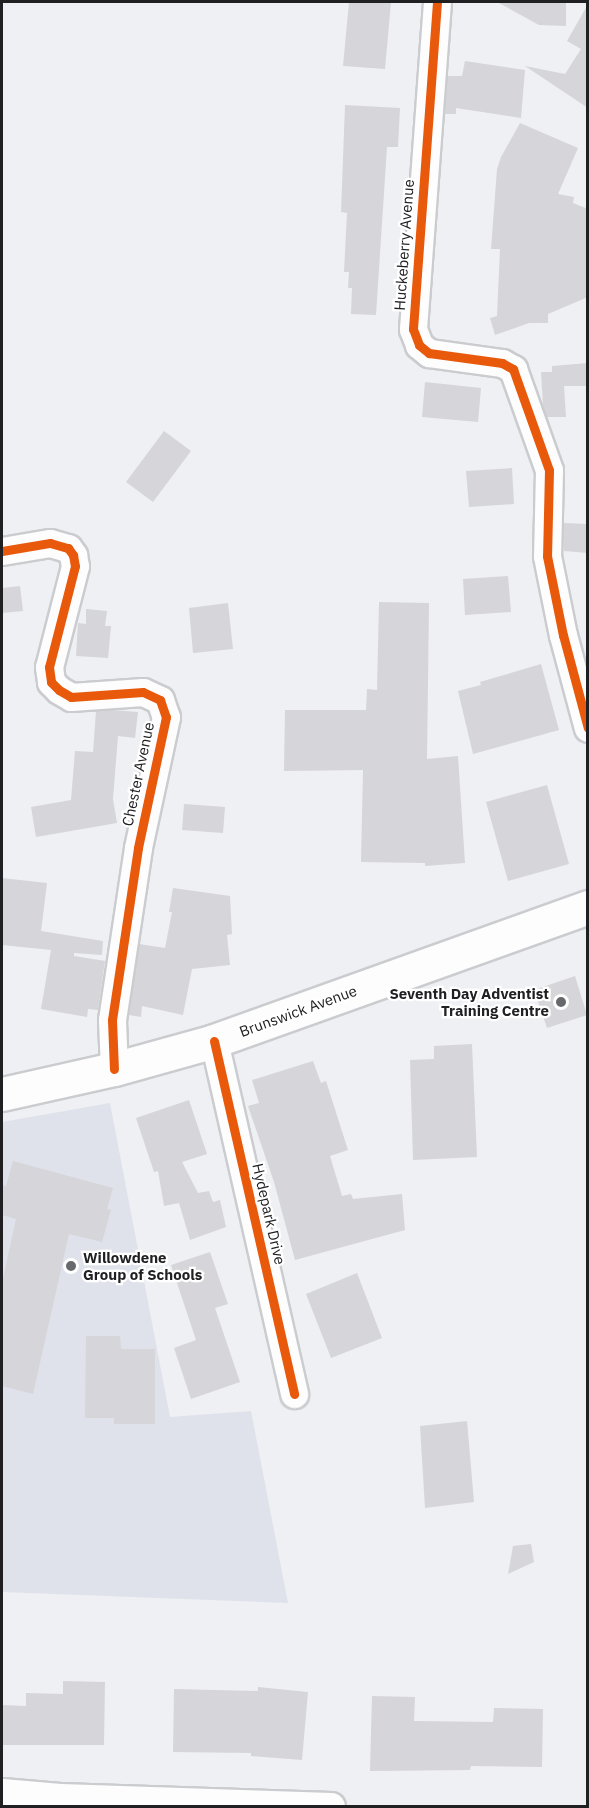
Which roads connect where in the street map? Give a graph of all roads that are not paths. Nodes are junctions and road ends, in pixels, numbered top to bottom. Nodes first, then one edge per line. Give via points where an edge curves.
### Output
1 (437, 2) edge
2 (2, 551) edge
3 (588, 728) edge
4 (588, 907) edge
5 (214, 1041) junction
6 (114, 1069) junction
7 (2, 1094) edge
8 (294, 1394) dead end
9 (2, 1792) edge
10 (331, 1806) edge

1 - 3 street, Huckeberry Avenue via 413,329 419,345 429,353 502,363 513,369 549,470 547,556
2 - 6 street, Chester Avenue via 50,543 68,548 74,555 75,566 49,667 51,682 71,697 143,692 160,700 166,717 138,848 112,1020
4 - 5 main road, Brunswick Avenue
5 - 6 main road, Brunswick Avenue
5 - 8 street, Hydepark Drive
6 - 7 main road, Brunswick Avenue
9 - 10 street

